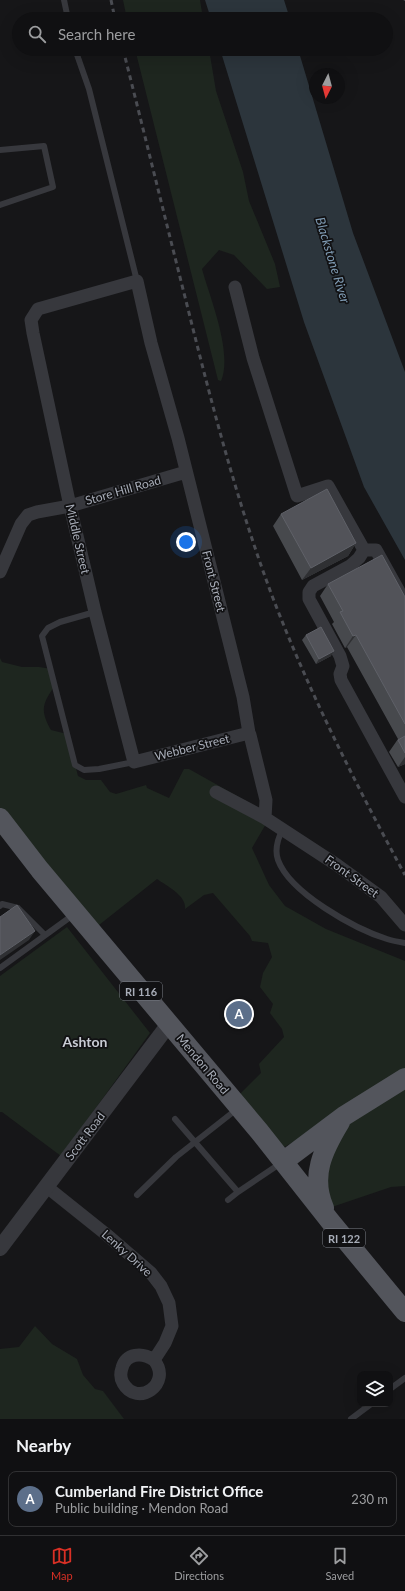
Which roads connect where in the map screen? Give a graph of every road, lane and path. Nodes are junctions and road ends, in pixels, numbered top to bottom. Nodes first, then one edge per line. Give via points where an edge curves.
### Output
1 (64, 0) edge
2 (67, 12) edge
3 (77, 56) edge
4 (0, 150) edge
5 (0, 205) edge
6 (137, 281) junction
7 (236, 287) dead end
8 (186, 472) junction
9 (70, 506) junction
10 (364, 550) junction
11 (0, 572) edge
12 (405, 602) edge
13 (95, 612) junction
14 (249, 733) junction
15 (134, 762) junction
16 (216, 792) dead end
17 (405, 797) edge
18 (0, 818) edge
19 (265, 818) junction
20 (283, 828) junction
21 (0, 906) edge
22 (76, 912) junction
23 (405, 925) edge
24 (45, 936) junction
25 (405, 943) edge
26 (0, 968) edge
27 (169, 1024) junction
28 (405, 1078) edge
29 (239, 1107) junction
30 (344, 1116) junction
31 (175, 1119) dead end
32 (195, 1141) junction
33 (284, 1162) junction
34 (47, 1186) junction
35 (238, 1192) junction
36 (137, 1195) dead end
37 (228, 1200) dead end
38 (330, 1221) junction
39 (0, 1248) edge
40 (405, 1312) edge
41 (154, 1360) dead end
42 (405, 1378) edge
43 (393, 1387) edge
44 (367, 1407) edge
45 (351, 1419) edge

1 - 2 lane
3 - 6 lane via 89,89
4 - 5 lane via 44,146 53,187
6 - 8 street, Front Street
6 - 9 street, Middle Street via 38,309 32,316 33,333
7 - 10 street via 253,358 297,496 328,486
8 - 9 street, Store Hill Road
8 - 14 street, Front Street via 243,697
9 - 11 street, Store Hill Road via 28,515 21,524
9 - 13 street, Middle Street
10 - 12 street via 376,550
10 - 17 street via 360,558 350,566 313,586 309,592 309,599 340,656 343,666 340,674 342,680
13 - 15 street, Middle Street
13 - 15 lane via 60,622 48,628 42,636 76,765 84,770 91,770
14 - 15 street, Webber Street
14 - 19 street, Front Street via 266,800
16 - 19 street
18 - 22 main road, Mendon Road / RI 116
19 - 20 street, Front Street
20 - 23 street, Front Street via 381,897
20 - 25 lane via 277,842 278,860 286,874 305,894 348,922 387,939
21 - 24 lane via 2,904 18,908
22 - 24 lane
22 - 27 main road, Mendon Road / RI 116
24 - 26 lane
27 - 29 main road, Mendon Road / RI 116
27 - 34 street, Scott Road
28 - 30 main road
29 - 32 lane
29 - 33 main road, Mendon Road / RI 116
30 - 33 main road
30 - 38 main road via 325,1150 317,1175 320,1196
31 - 32 lane
32 - 35 lane
32 - 36 lane
33 - 35 lane
33 - 38 main road, Mendon Road / RI 122
34 - 39 street, Scott Road
34 - 41 street, Lenky Drive via 151,1273 161,1286 169,1303 172,1326 166,1343
35 - 37 lane
38 - 40 main road, Mendon Road / RI 122
42 - 43 lane
44 - 45 lane

